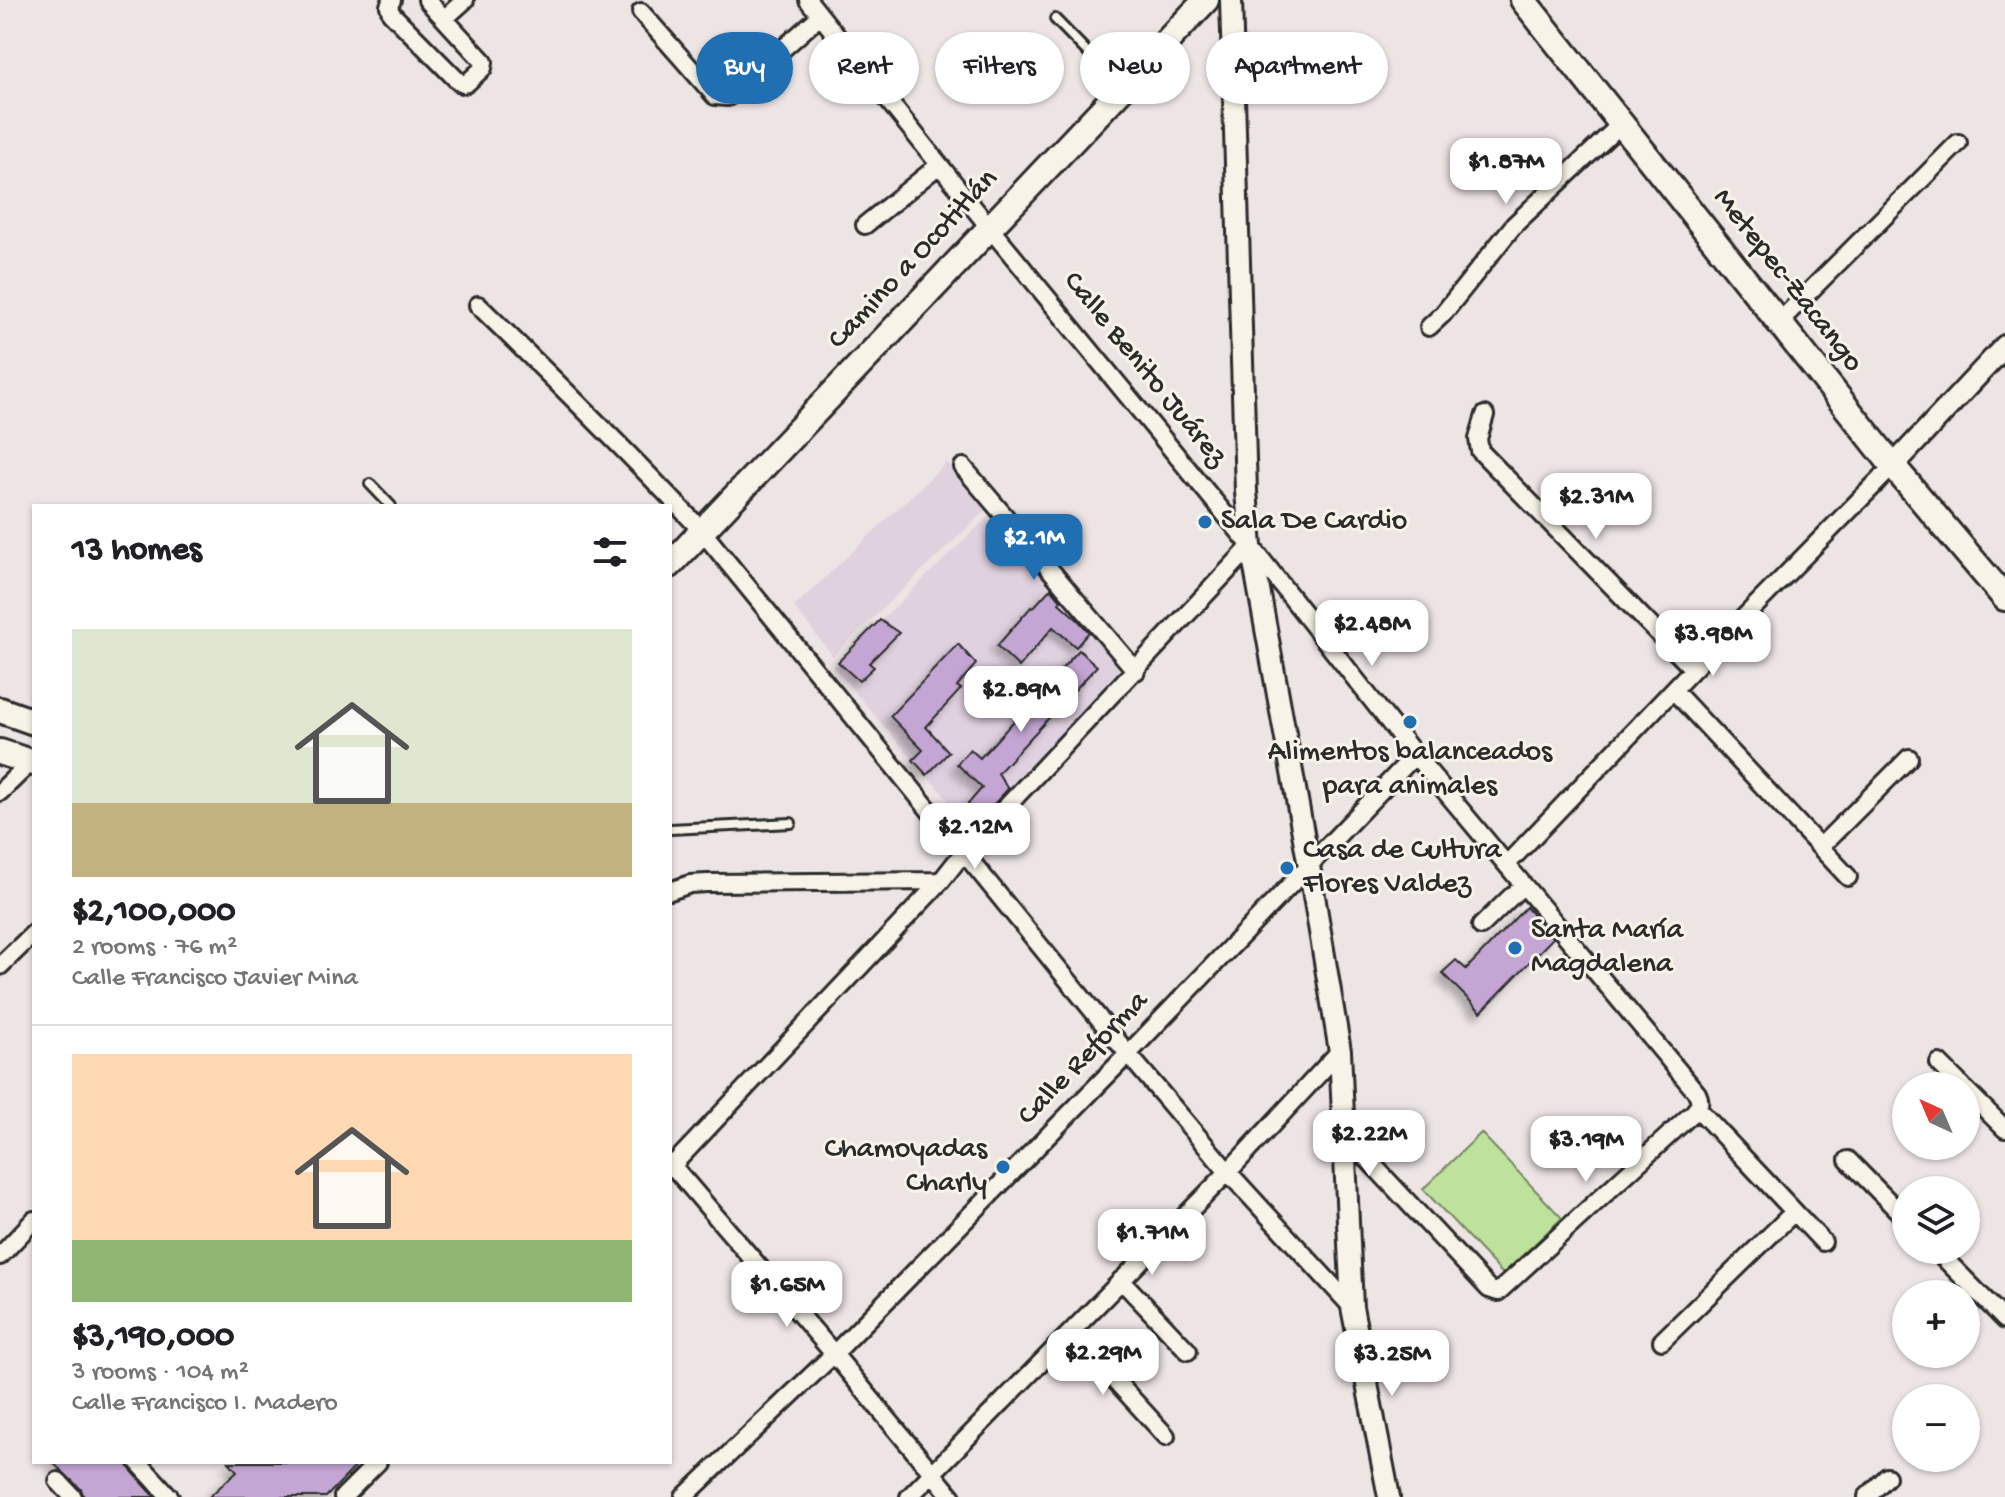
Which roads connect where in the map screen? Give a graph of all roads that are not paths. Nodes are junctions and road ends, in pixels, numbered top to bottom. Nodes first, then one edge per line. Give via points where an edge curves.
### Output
1 (392, 0) edge
2 (427, 0) edge
3 (465, 0) edge
4 (808, 0) edge
5 (1206, 0) edge
6 (1231, 0) edge
7 (1523, 0) edge
8 (641, 12) dead end
9 (820, 16) junction
10 (445, 18) junction
11 (1055, 19) dead end
12 (1175, 32) edge
13 (1080, 45) edge
14 (1106, 104) edge
15 (1621, 124) junction
16 (1958, 143) dead end
17 (939, 165) junction
18 (865, 225) dead end
19 (989, 227) junction
20 (478, 305) dead end
21 (1779, 322) junction
22 (1429, 327) dead end
23 (2005, 346) edge
24 (1485, 415) dead end
25 (1893, 466) junction
26 (963, 467) dead end
27 (370, 484) dead end
28 (389, 504) edge
29 (702, 531) junction
30 (1251, 546) junction
31 (672, 563) edge
32 (2005, 598) edge
33 (1693, 669) junction
34 (1136, 671) junction
35 (1674, 691) junction
36 (0, 710) edge
37 (32, 721) edge
38 (0, 752) edge
39 (1415, 755) junction
40 (1909, 758) dead end
41 (32, 763) edge
42 (0, 792) edge
43 (0, 809) edge
44 (791, 823) dead end
45 (672, 829) edge
46 (1820, 847) junction
47 (963, 853) junction
48 (1507, 864) junction
49 (1309, 866) junction
50 (1848, 877) dead end
51 (941, 881) junction
52 (1523, 885) junction
53 (672, 890) edge
54 (1481, 926) dead end
55 (32, 935) edge
56 (0, 966) edge
57 (1340, 1051) junction
58 (1128, 1054) junction
59 (1939, 1063) dead end
60 (1948, 1072) edge
61 (1980, 1104) edge
62 (1696, 1110) junction
63 (2005, 1129) edge
64 (1345, 1135) junction
65 (1848, 1160) dead end
66 (672, 1165) edge
67 (672, 1167) edge
68 (1228, 1172) junction
69 (1892, 1205) edge
70 (1794, 1212) junction
71 (32, 1222) edge
72 (1823, 1242) dead end
73 (0, 1256) edge
74 (1950, 1264) edge
75 (1121, 1280) junction
76 (1352, 1307) junction
77 (2005, 1320) edge
78 (1071, 1332) junction
79 (1662, 1341) dead end
80 (1188, 1351) dead end
81 (834, 1354) junction
82 (1166, 1436) dead end
83 (140, 1464) edge
84 (376, 1464) edge
85 (932, 1472) junction
86 (1887, 1477) dead end
87 (58, 1481) dead end
88 (73, 1497) edge
89 (170, 1497) edge
90 (343, 1497) edge
91 (684, 1497) edge
92 (909, 1497) edge
93 (952, 1497) edge
94 (1389, 1497) edge
95 (1867, 1497) edge

1 - 10 street via 391,13 458,81 467,83 484,62
2 - 10 street
3 - 10 street
4 - 9 street, Calle Benito Juárez
5 - 12 main road, Camino a Ocotitlán
6 - 30 street
7 - 15 main road, Metepec-Zacango
8 - 9 street via 715,96 728,97
9 - 17 street, Calle Benito Juárez
11 - 13 lane
14 - 19 main road, Camino a Ocotitlán
15 - 21 main road, Metepec-Zacango
15 - 22 street via 1514,225
16 - 21 street
17 - 18 street
17 - 19 street, Calle Benito Juárez
19 - 29 main road, Camino a Ocotitlán
19 - 30 street, Calle Benito Juárez
20 - 29 street
21 - 25 main road, Metepec-Zacango
23 - 25 street
24 - 33 street via 1480,451
25 - 32 main road, Metepec-Zacango
25 - 33 street
26 - 34 street
27 - 28 lane
29 - 31 main road, Camino a Ocotitlán
29 - 47 street
30 - 34 street
30 - 39 street, Calle Benito Juárez
30 - 49 street
33 - 35 street
34 - 47 street
35 - 46 street
35 - 48 street
36 - 37 main road
38 - 41 main road
39 - 48 street, Calle Benito Juárez
39 - 49 street, Calle Reforma
40 - 46 street
41 - 42 street
42 - 43 street
44 - 45 lane
46 - 50 street
47 - 51 street
47 - 58 street
48 - 52 street, Calle Benito Juárez
49 - 57 street
49 - 58 street, Calle Reforma
51 - 53 street via 707,883
51 - 66 street
52 - 54 street
52 - 62 street, Calle Benito Juárez via 1697,1093
55 - 56 street
57 - 64 street
57 - 68 street
58 - 68 street
58 - 81 street, Calle Reforma
59 - 60 street
61 - 63 street
62 - 64 street via 1498,1292
62 - 70 street, Calle Benito Juárez
64 - 76 street
65 - 69 street
67 - 81 street
68 - 75 street
68 - 76 street
70 - 72 street, Calle Benito Juárez
70 - 79 street
71 - 73 street
74 - 77 street
75 - 78 street
75 - 80 street
76 - 94 street
78 - 82 street
78 - 85 street
81 - 85 street
81 - 91 street, Calle Reforma
83 - 89 street
84 - 90 street
85 - 92 street
85 - 93 street
86 - 95 street
87 - 88 street

